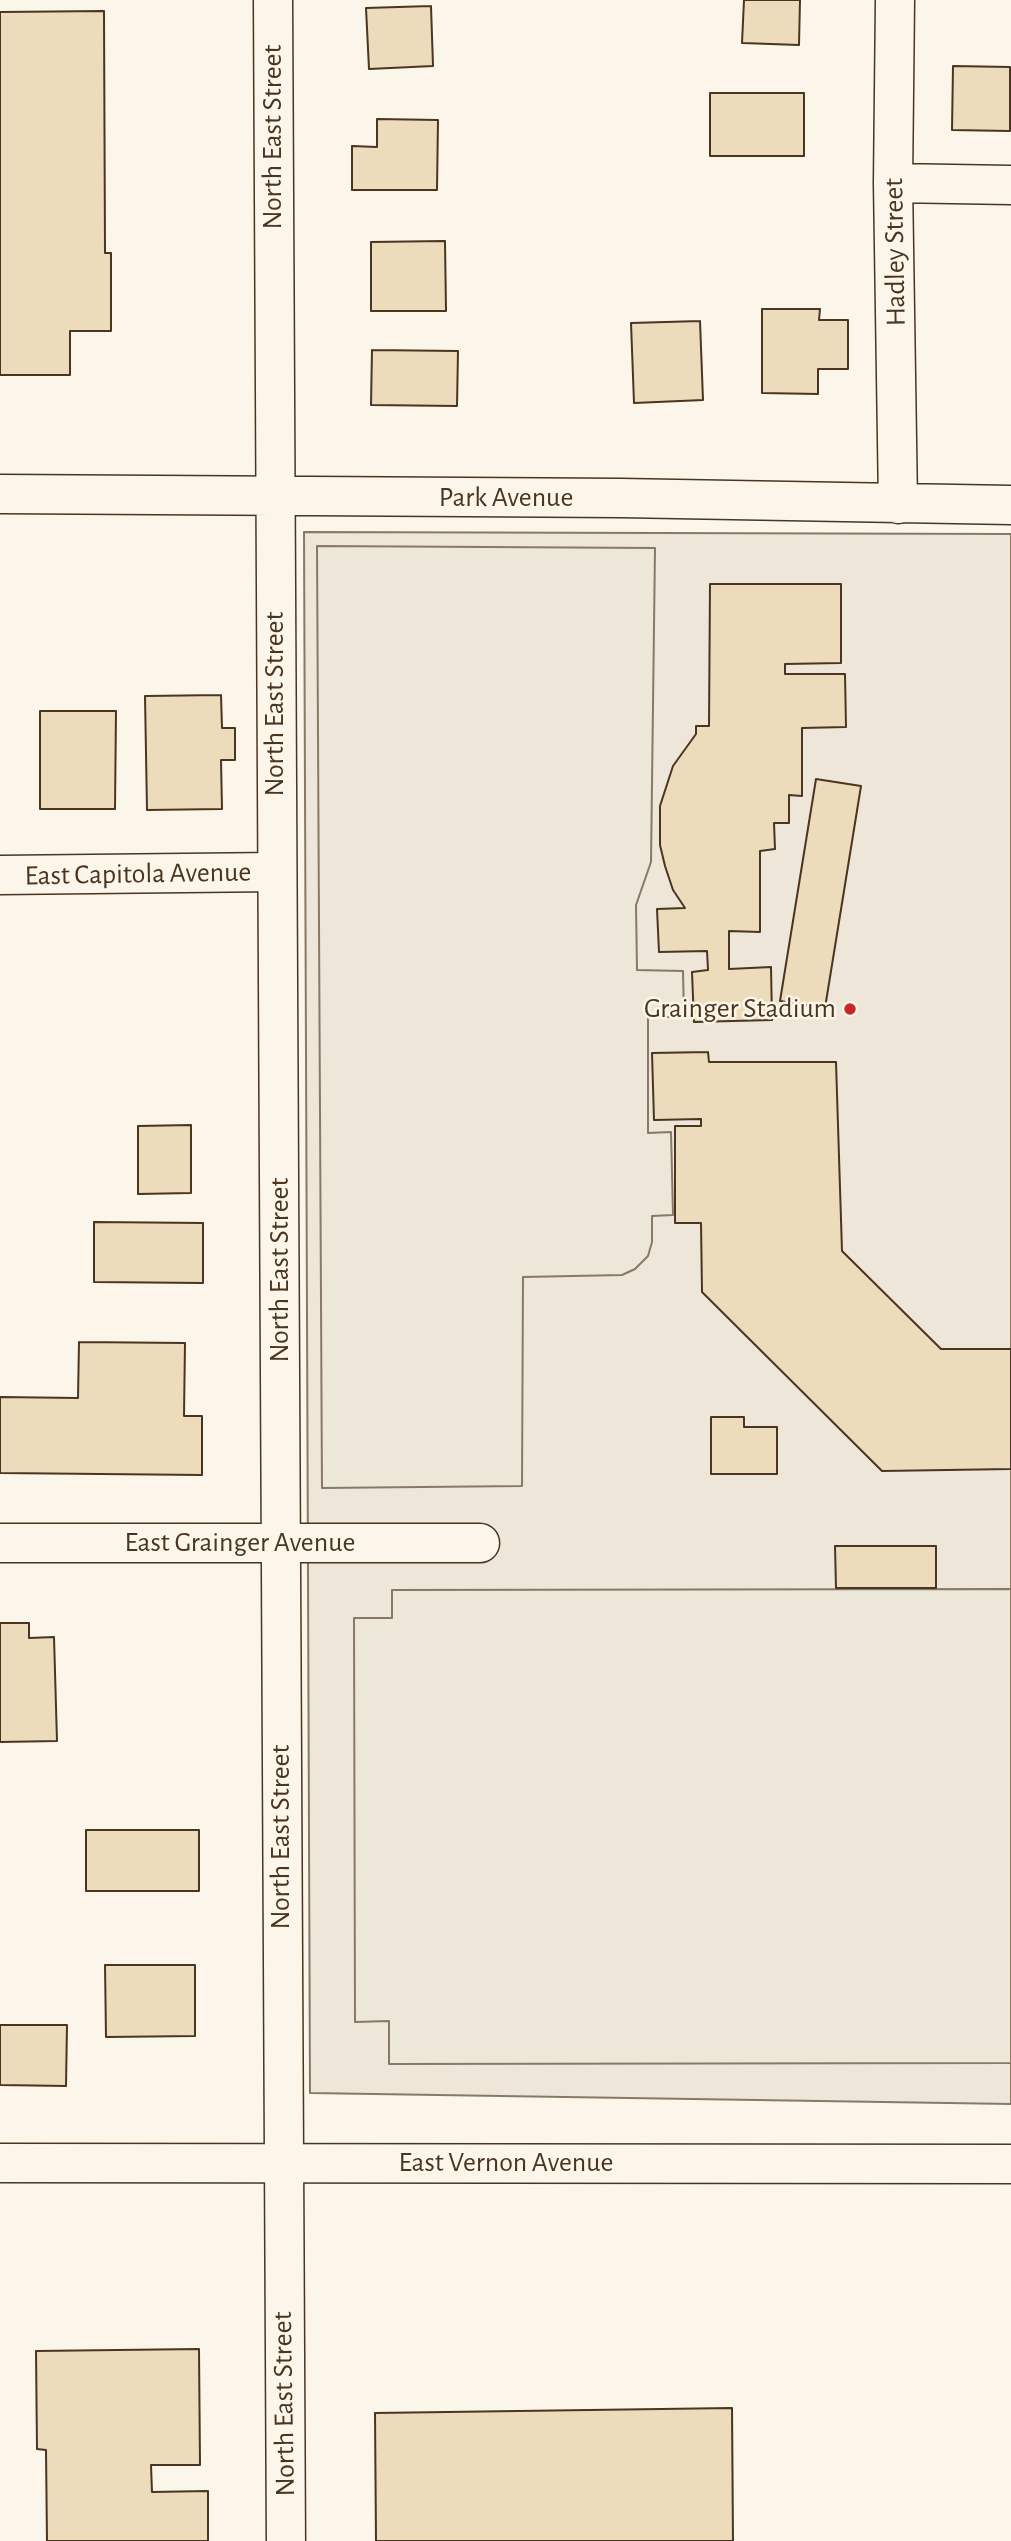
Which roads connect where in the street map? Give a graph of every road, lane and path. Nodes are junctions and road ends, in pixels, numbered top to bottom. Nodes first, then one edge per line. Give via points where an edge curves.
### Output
1 (273, 0) edge
2 (895, 0) edge
3 (893, 183) junction
4 (1011, 185) edge
5 (0, 494) edge
6 (275, 495) junction
7 (898, 504) junction
8 (1011, 505) edge
9 (276, 872) junction
10 (0, 876) edge
11 (0, 1543) edge
12 (480, 1543) dead end
13 (280, 1544) junction
14 (0, 2163) edge
15 (282, 2163) junction
16 (1011, 2164) edge
17 (286, 2541) edge

1 - 6 street, North East Street
2 - 3 street, Hadley Street
3 - 4 street
3 - 7 street, Hadley Street
5 - 6 street, Park Avenue
6 - 7 street, Park Avenue
6 - 9 street, North East Street
7 - 8 street, Park Avenue
9 - 10 street, East Capitola Avenue
9 - 13 street, North East Street
11 - 13 street, East Grainger Avenue
12 - 13 street, East Grainger Avenue
13 - 15 street, North East Street
14 - 15 street, East Vernon Avenue
15 - 16 street, East Vernon Avenue
15 - 17 street, North East Street

